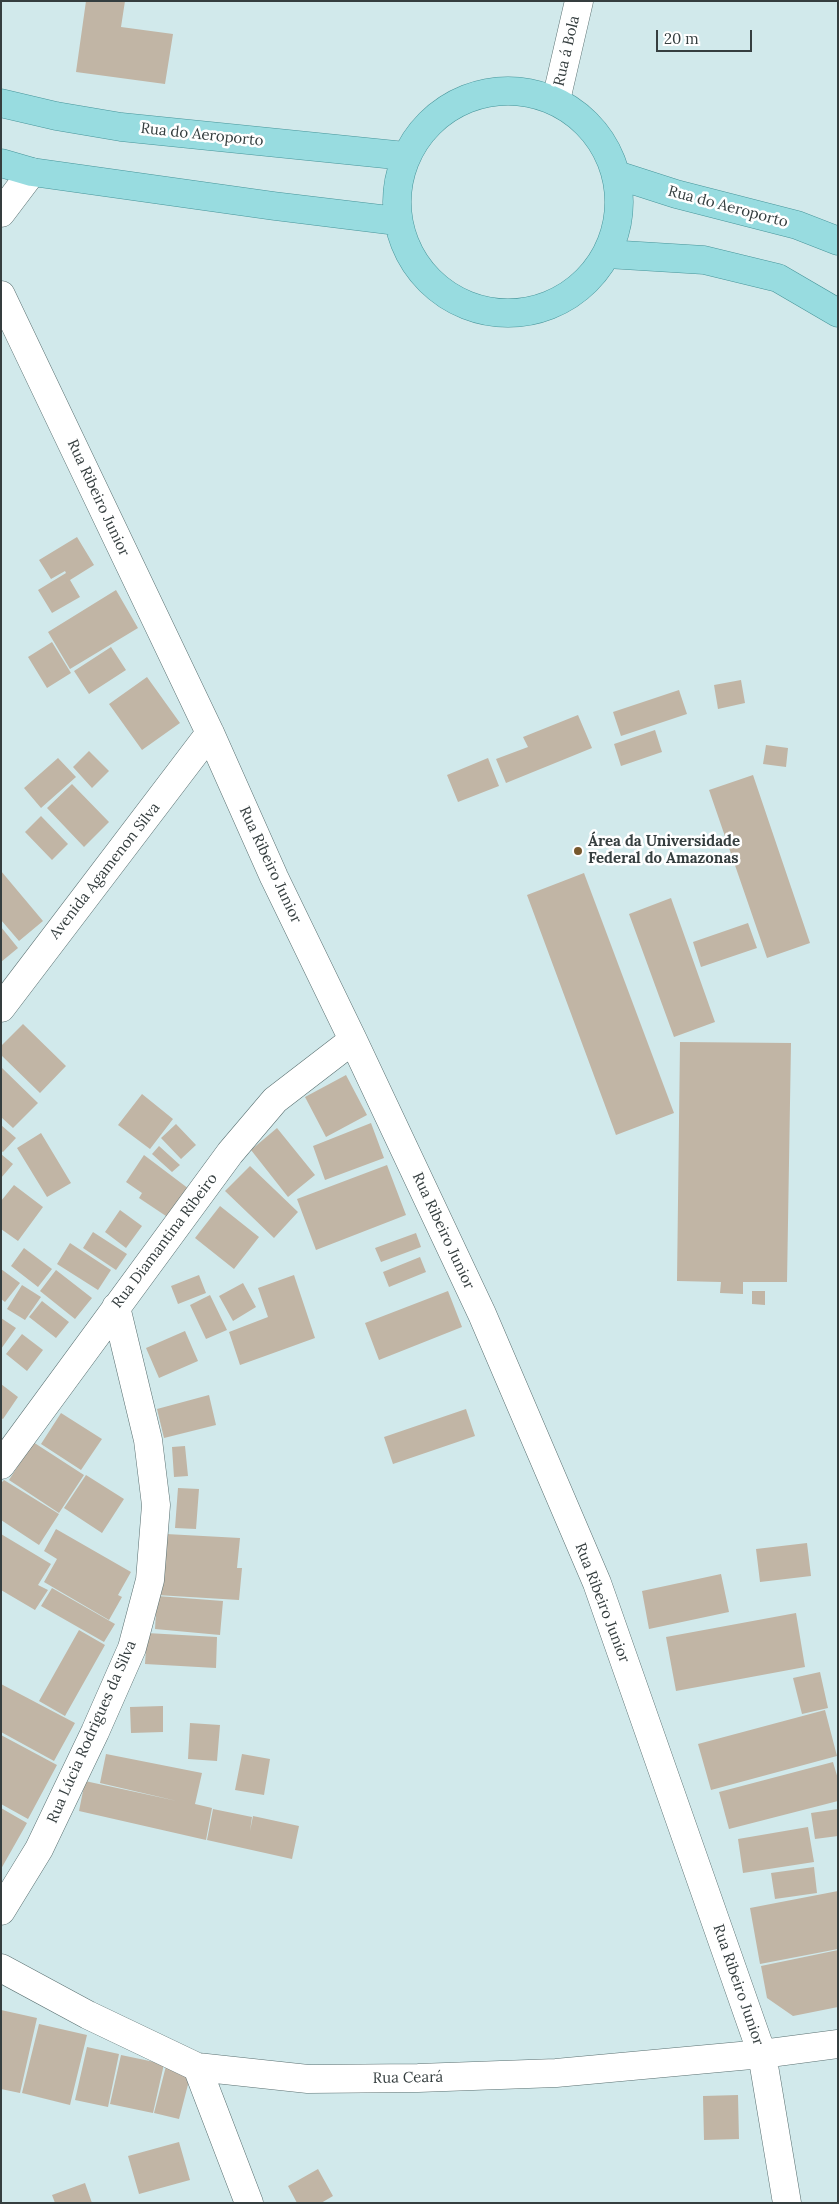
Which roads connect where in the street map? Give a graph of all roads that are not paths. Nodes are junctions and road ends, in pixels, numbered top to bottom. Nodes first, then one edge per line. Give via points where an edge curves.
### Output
1 (579, 1) edge
2 (556, 100) junction
3 (1, 103) edge
4 (405, 156) junction
5 (1, 163) edge
6 (32, 172) junction
7 (617, 175) junction
8 (1, 213) edge
9 (397, 221) junction
10 (838, 241) edge
11 (607, 254) junction
12 (1, 296) edge
13 (838, 313) edge
14 (210, 733) junction
15 (1, 1008) edge
16 (353, 1040) junction
17 (116, 1307) junction
18 (1, 1465) edge
19 (1, 1911) edge
20 (1, 1968) edge
21 (838, 2044) edge
22 (762, 2054) junction
23 (197, 2067) junction
24 (250, 2203) edge
25 (788, 2203) edge

1 - 2 street, Rua á Bola
2 - 4 main road via 513,89 469,96 431,120
2 - 7 main road via 591,126 603,141
3 - 4 main road, Rua do Aeroporto via 121,127
4 - 9 main road via 396,188
5 - 6 main road
6 - 8 street
6 - 9 main road
7 - 10 main road, Rua do Aeroporto via 676,194 797,225
7 - 11 main road via 619,215
9 - 11 main road via 408,254 428,282 456,302 490,313 524,313 558,302 586,282
11 - 13 main road via 704,260 778,278
12 - 14 street, Rua Ribeiro Junior
14 - 15 street, Avenida Agamenon Silva
14 - 16 street, Rua Ribeiro Junior
16 - 17 street, Rua Diamantina Ribeiro via 275,1100 230,1153
16 - 22 street, Rua Ribeiro Junior via 482,1314 598,1583
17 - 18 street, Rua Diamantina Ribeiro
17 - 19 street, Rua Lúcia Rodrigues da Silva via 148,1440 156,1504 150,1580 132,1648 95,1732 39,1849
20 - 23 street, Rua Ceará via 88,2016
21 - 22 street, Rua Ceará
22 - 23 street, Rua Ceará via 556,2072 418,2078 308,2079
22 - 25 street, Rua Ribeiro Junior
23 - 24 street

